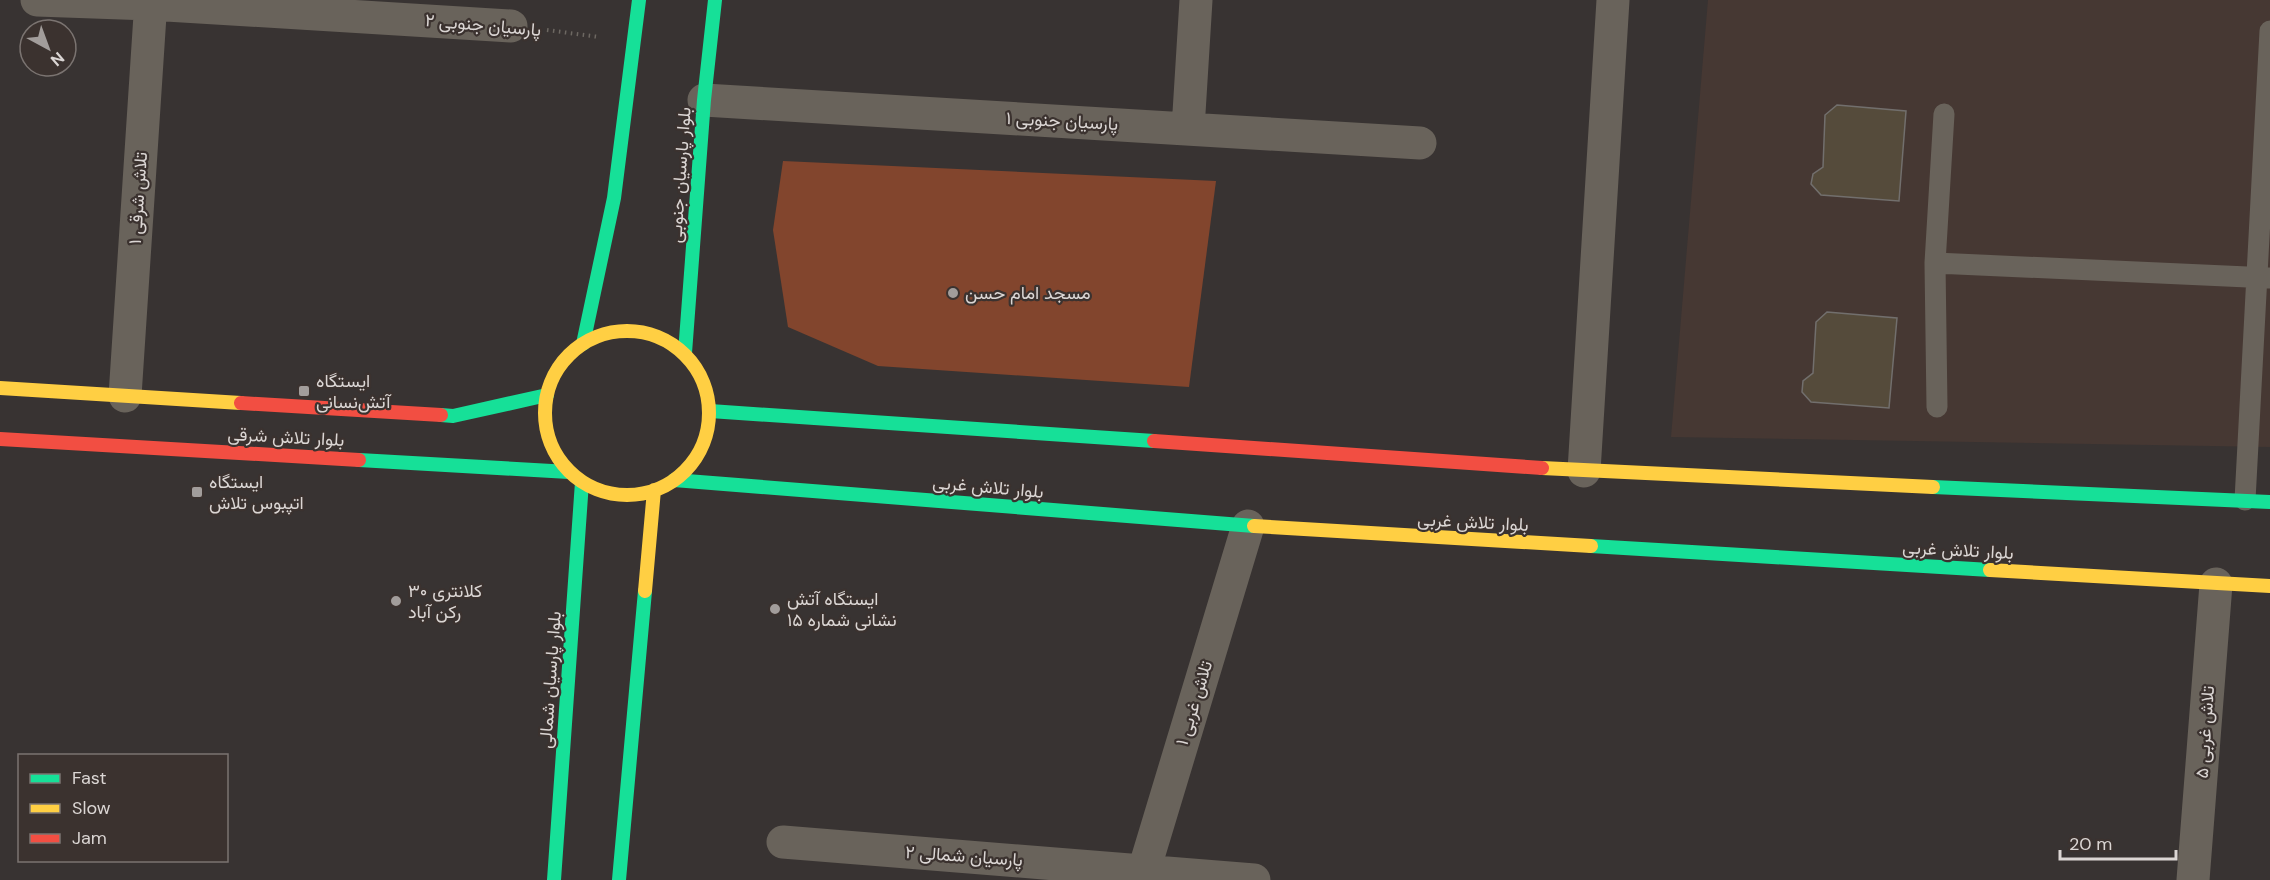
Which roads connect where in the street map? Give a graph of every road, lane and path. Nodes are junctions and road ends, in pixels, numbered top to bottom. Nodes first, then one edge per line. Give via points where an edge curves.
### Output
1 (37, 0) edge
2 (639, 0) edge
3 (714, 0) edge
4 (1196, 0) edge
5 (1613, 0) edge
6 (151, 2) edge
7 (511, 26) joint
8 (2270, 31) edge
9 (635, 42) junction
10 (704, 99) junction
11 (1944, 114) dead end
12 (1188, 129) junction
13 (1420, 143) dead end
14 (1935, 263) junction
15 (2263, 278) edge
16 (583, 344) junction
17 (685, 352) junction
18 (0, 388) edge
19 (547, 395) junction
20 (125, 396) junction
21 (1937, 407) dead end
22 (710, 411) junction
23 (0, 439) edge
24 (464, 451) dead end
25 (455, 465) junction
26 (569, 471) junction
27 (1584, 471) junction
28 (674, 480) junction
29 (582, 482) junction
30 (654, 490) junction
31 (2245, 500) junction
32 (2270, 502) edge
33 (1248, 526) junction
34 (2216, 584) junction
35 (2270, 586) edge
36 (783, 842) dead end
37 (1142, 875) edge
38 (554, 880) edge
39 (618, 880) edge
40 (1254, 880) edge
41 (2193, 880) edge

1 - 6 street, ۲ پارسیان جنوبی
2 - 9 main road
3 - 10 main road, بلوار پارسیان جنوبی
4 - 12 street
5 - 27 street
6 - 7 street, ۲ پارسیان جنوبی
6 - 20 street, ۱ تلاش شرقی
7 - 9 path, ۲ پارسیان جنوبی
8 - 15 lane
9 - 16 main road via 614,198
10 - 12 street, ۱ پارسیان جنوبی
10 - 17 main road, بلوار پارسیان جنوبی
11 - 14 lane
12 - 13 street, ۱ پارسیان جنوبی
14 - 15 lane
14 - 21 lane
15 - 31 lane
16 - 17 main road via 608,332 635,330 662,338
16 - 19 main road via 566,357
17 - 22 main road via 698,370
18 - 20 main road, بلوار تلاش شرقی
19 - 20 main road, بلوار تلاش شرقی via 456,420
19 - 26 main road via 546,428 559,459
22 - 27 main road
22 - 28 main road via 697,457
23 - 25 main road, بلوار تلاش شرقی
24 - 25 main road
25 - 26 main road, بلوار تلاش شرقی
26 - 29 main road
27 - 31 main road
28 - 30 main road
28 - 33 main road, بلوار تلاش غربی
29 - 30 main road via 624,495
29 - 38 main road, بلوار پارسیان شمالی
30 - 39 main road
31 - 32 main road
33 - 34 main road, بلوار تلاش غربی
33 - 37 street, ۱ تلاش غربی
34 - 35 main road, بلوار تلاش غربی
34 - 41 street, ۵ تلاش غربی
36 - 37 street, ۲ پارسیان شمالی
37 - 40 street, ۲ پارسیان شمالی

